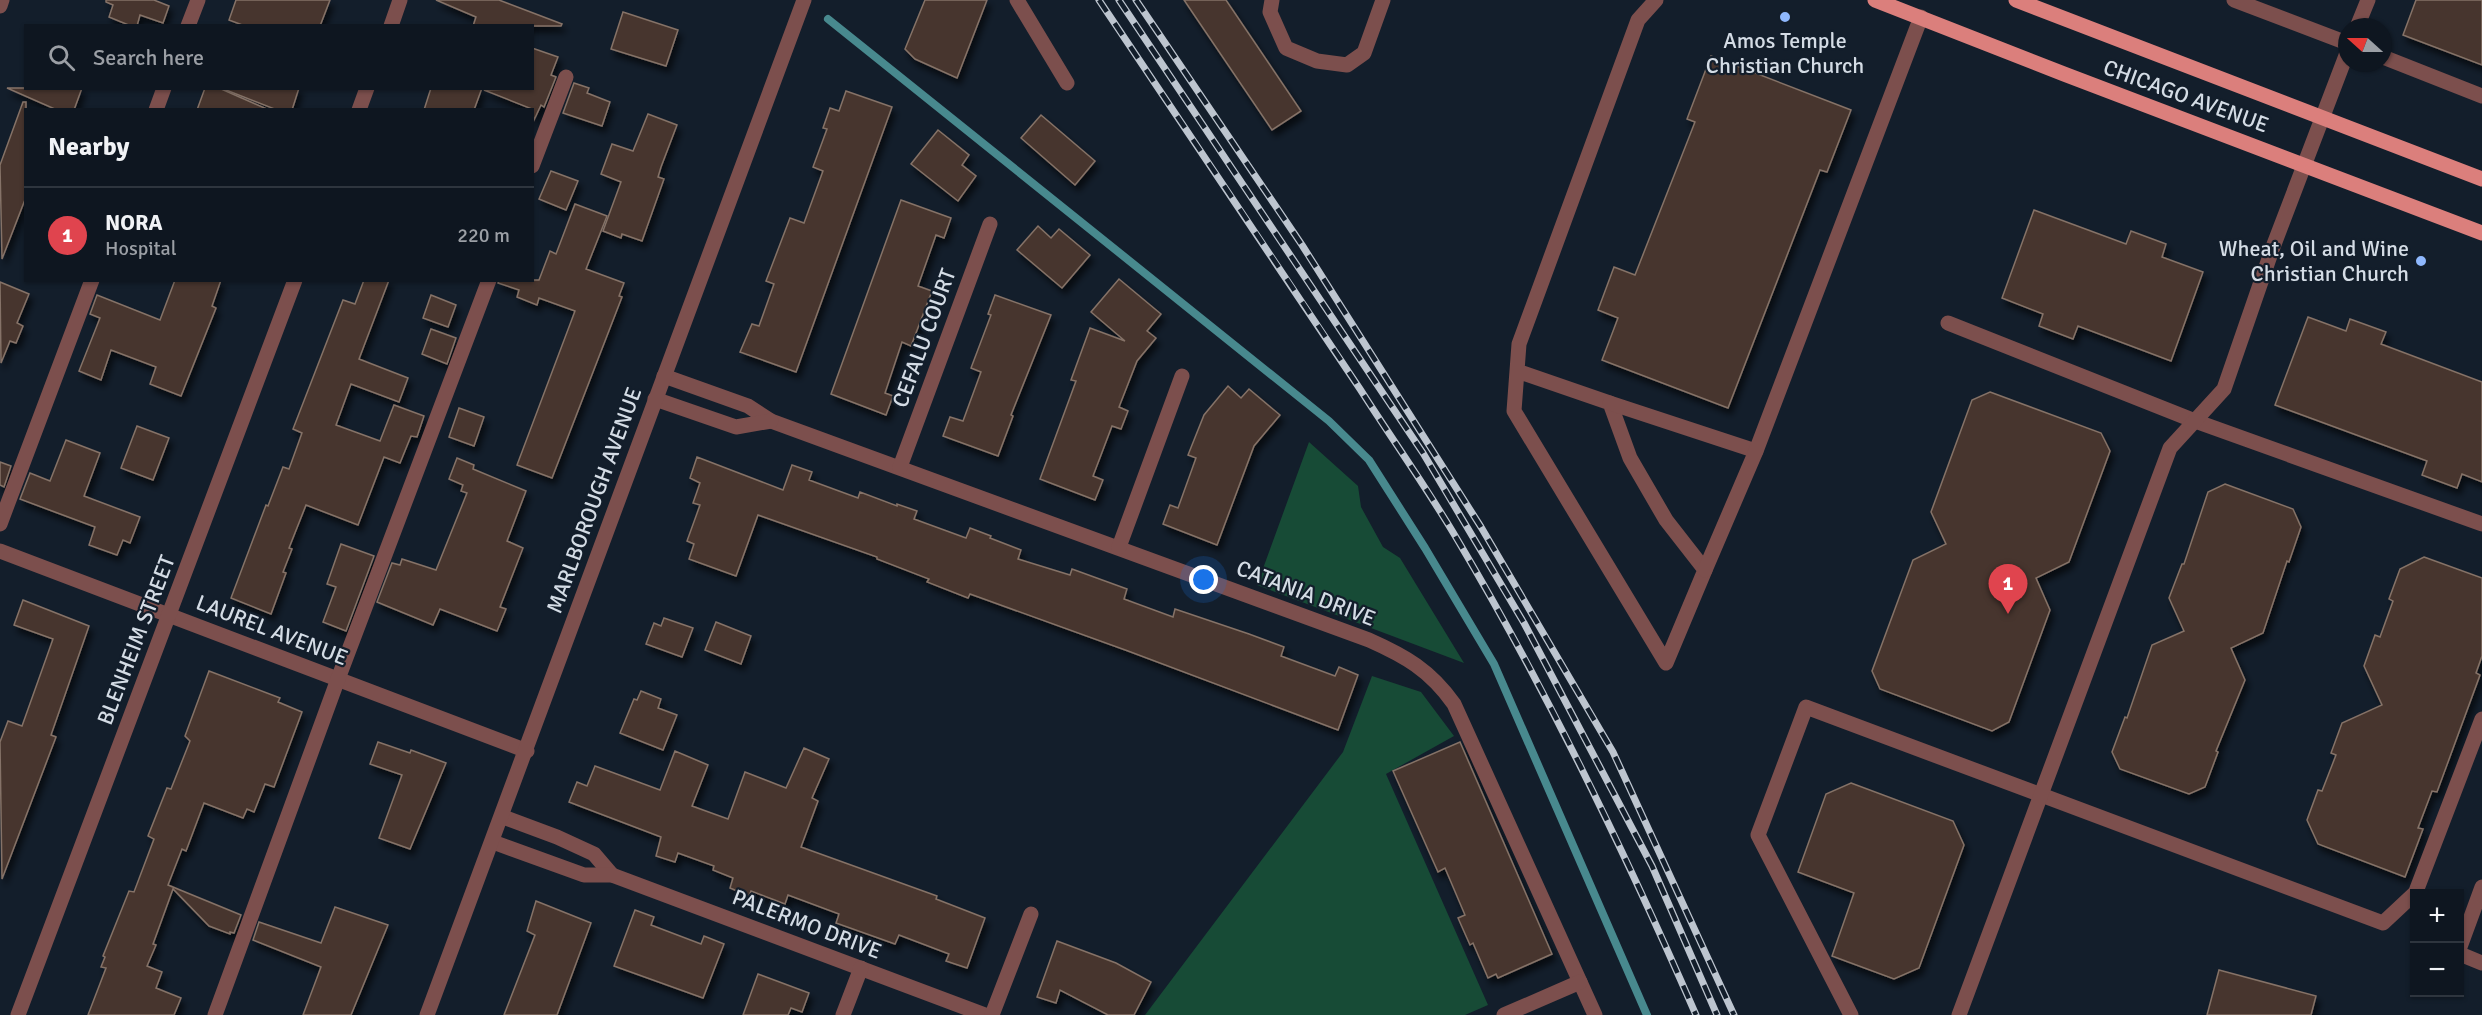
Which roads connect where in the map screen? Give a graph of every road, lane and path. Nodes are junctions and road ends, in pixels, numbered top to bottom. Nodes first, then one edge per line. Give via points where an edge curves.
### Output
1 (2, 0) edge
2 (198, 0) edge
3 (400, 0) edge
4 (804, 0) edge
5 (1017, 0) edge
6 (1272, 0) edge
7 (1383, 0) edge
8 (1656, 0) edge
9 (1875, 0) edge
10 (2016, 0) edge
11 (2234, 0) edge
12 (2368, 0) edge
13 (0, 6) edge
14 (1921, 17) junction
15 (2361, 18) edge
16 (189, 24) edge
17 (392, 24) edge
18 (2338, 40) edge
19 (2392, 61) edge
20 (2340, 72) edge
21 (566, 77) dead end
22 (1067, 83) dead end
23 (163, 90) edge
24 (366, 90) edge
25 (2482, 96) edge
26 (157, 108) edge
27 (360, 108) edge
28 (2323, 117) junction
29 (534, 160) edge
30 (2305, 164) junction
31 (2482, 179) edge
32 (990, 224) dead end
33 (2482, 233) edge
34 (91, 282) edge
35 (294, 282) edge
36 (488, 282) edge
37 (1948, 323) dead end
38 (1517, 371) junction
39 (664, 376) junction
40 (1182, 376) dead end
41 (655, 399) junction
42 (1610, 403) junction
43 (771, 421) junction
44 (2195, 421) junction
45 (1756, 451) junction
46 (900, 467) junction
47 (0, 524) edge
48 (2482, 524) edge
49 (1119, 547) junction
50 (0, 551) edge
51 (1706, 570) junction
52 (169, 615) junction
53 (338, 679) junction
54 (2482, 719) edge
55 (527, 751) junction
56 (2042, 795) junction
57 (502, 817) junction
58 (493, 842) junction
59 (612, 874) junction
60 (2482, 887) edge
61 (2417, 889) edge
62 (2410, 899) edge
63 (1030, 914) dead end
64 (2461, 943) edge
65 (2464, 956) edge
66 (2482, 963) edge
67 (861, 968) junction
68 (1580, 982) junction
69 (18, 1015) edge
70 (215, 1015) edge
71 (427, 1015) edge
72 (843, 1015) edge
73 (985, 1015) edge
74 (992, 1015) edge
75 (1504, 1015) edge
76 (1595, 1015) edge
77 (1851, 1015) edge
78 (1959, 1015) edge

1 - 13 street
2 - 16 street
3 - 17 street
4 - 39 street, MARLBOROUGH AVENUE
5 - 22 street
6 - 7 street via 1270,12 1286,48 1317,61 1347,65 1364,52
8 - 38 street via 1638,20 1518,344
9 - 14 main road, CHICAGO AVENUE
10 - 28 main road, CHICAGO AVENUE
11 - 18 street
12 - 15 street
14 - 30 main road, CHICAGO AVENUE
14 - 45 street
19 - 25 street
20 - 28 street
21 - 29 street
23 - 26 street
24 - 27 street
28 - 30 street
28 - 31 main road, CHICAGO AVENUE
30 - 33 main road, CHICAGO AVENUE
30 - 44 street via 2224,389
32 - 46 street, CEFALU COURT
34 - 47 street
35 - 52 street, BLENHEIM STREET
36 - 53 street
37 - 44 street
38 - 42 street
38 - 51 street via 1514,411 1666,663
39 - 41 street, MARLBOROUGH AVENUE
39 - 43 street, CATANIA DRIVE via 748,406
40 - 49 street
41 - 43 street, CATANIA DRIVE via 736,427
41 - 55 street, MARLBOROUGH AVENUE
42 - 45 street
42 - 51 street via 1630,458 1666,520
43 - 46 street, CATANIA DRIVE
44 - 48 street
44 - 56 street via 2170,448
45 - 51 street
46 - 49 street, CATANIA DRIVE
49 - 68 street, CATANIA DRIVE via 1369,640 1423,668 1454,704
50 - 52 street, LAUREL AVENUE
52 - 53 street, LAUREL AVENUE
52 - 69 street, BLENHEIM STREET
53 - 55 street, LAUREL AVENUE
53 - 70 street
54 - 61 street
55 - 57 street, MARLBOROUGH AVENUE
56 - 62 street via 2384,923
56 - 77 street via 1806,707 1758,835
56 - 78 street
57 - 58 street, MARLBOROUGH AVENUE
57 - 59 street, PALERMO DRIVE via 594,854
58 - 59 street, PALERMO DRIVE via 584,875
58 - 71 street, MARLBOROUGH AVENUE
59 - 67 street, PALERMO DRIVE
60 - 64 street
63 - 74 street
65 - 66 street
67 - 72 street
67 - 73 street, PALERMO DRIVE
68 - 75 street
68 - 76 street, CATANIA DRIVE

